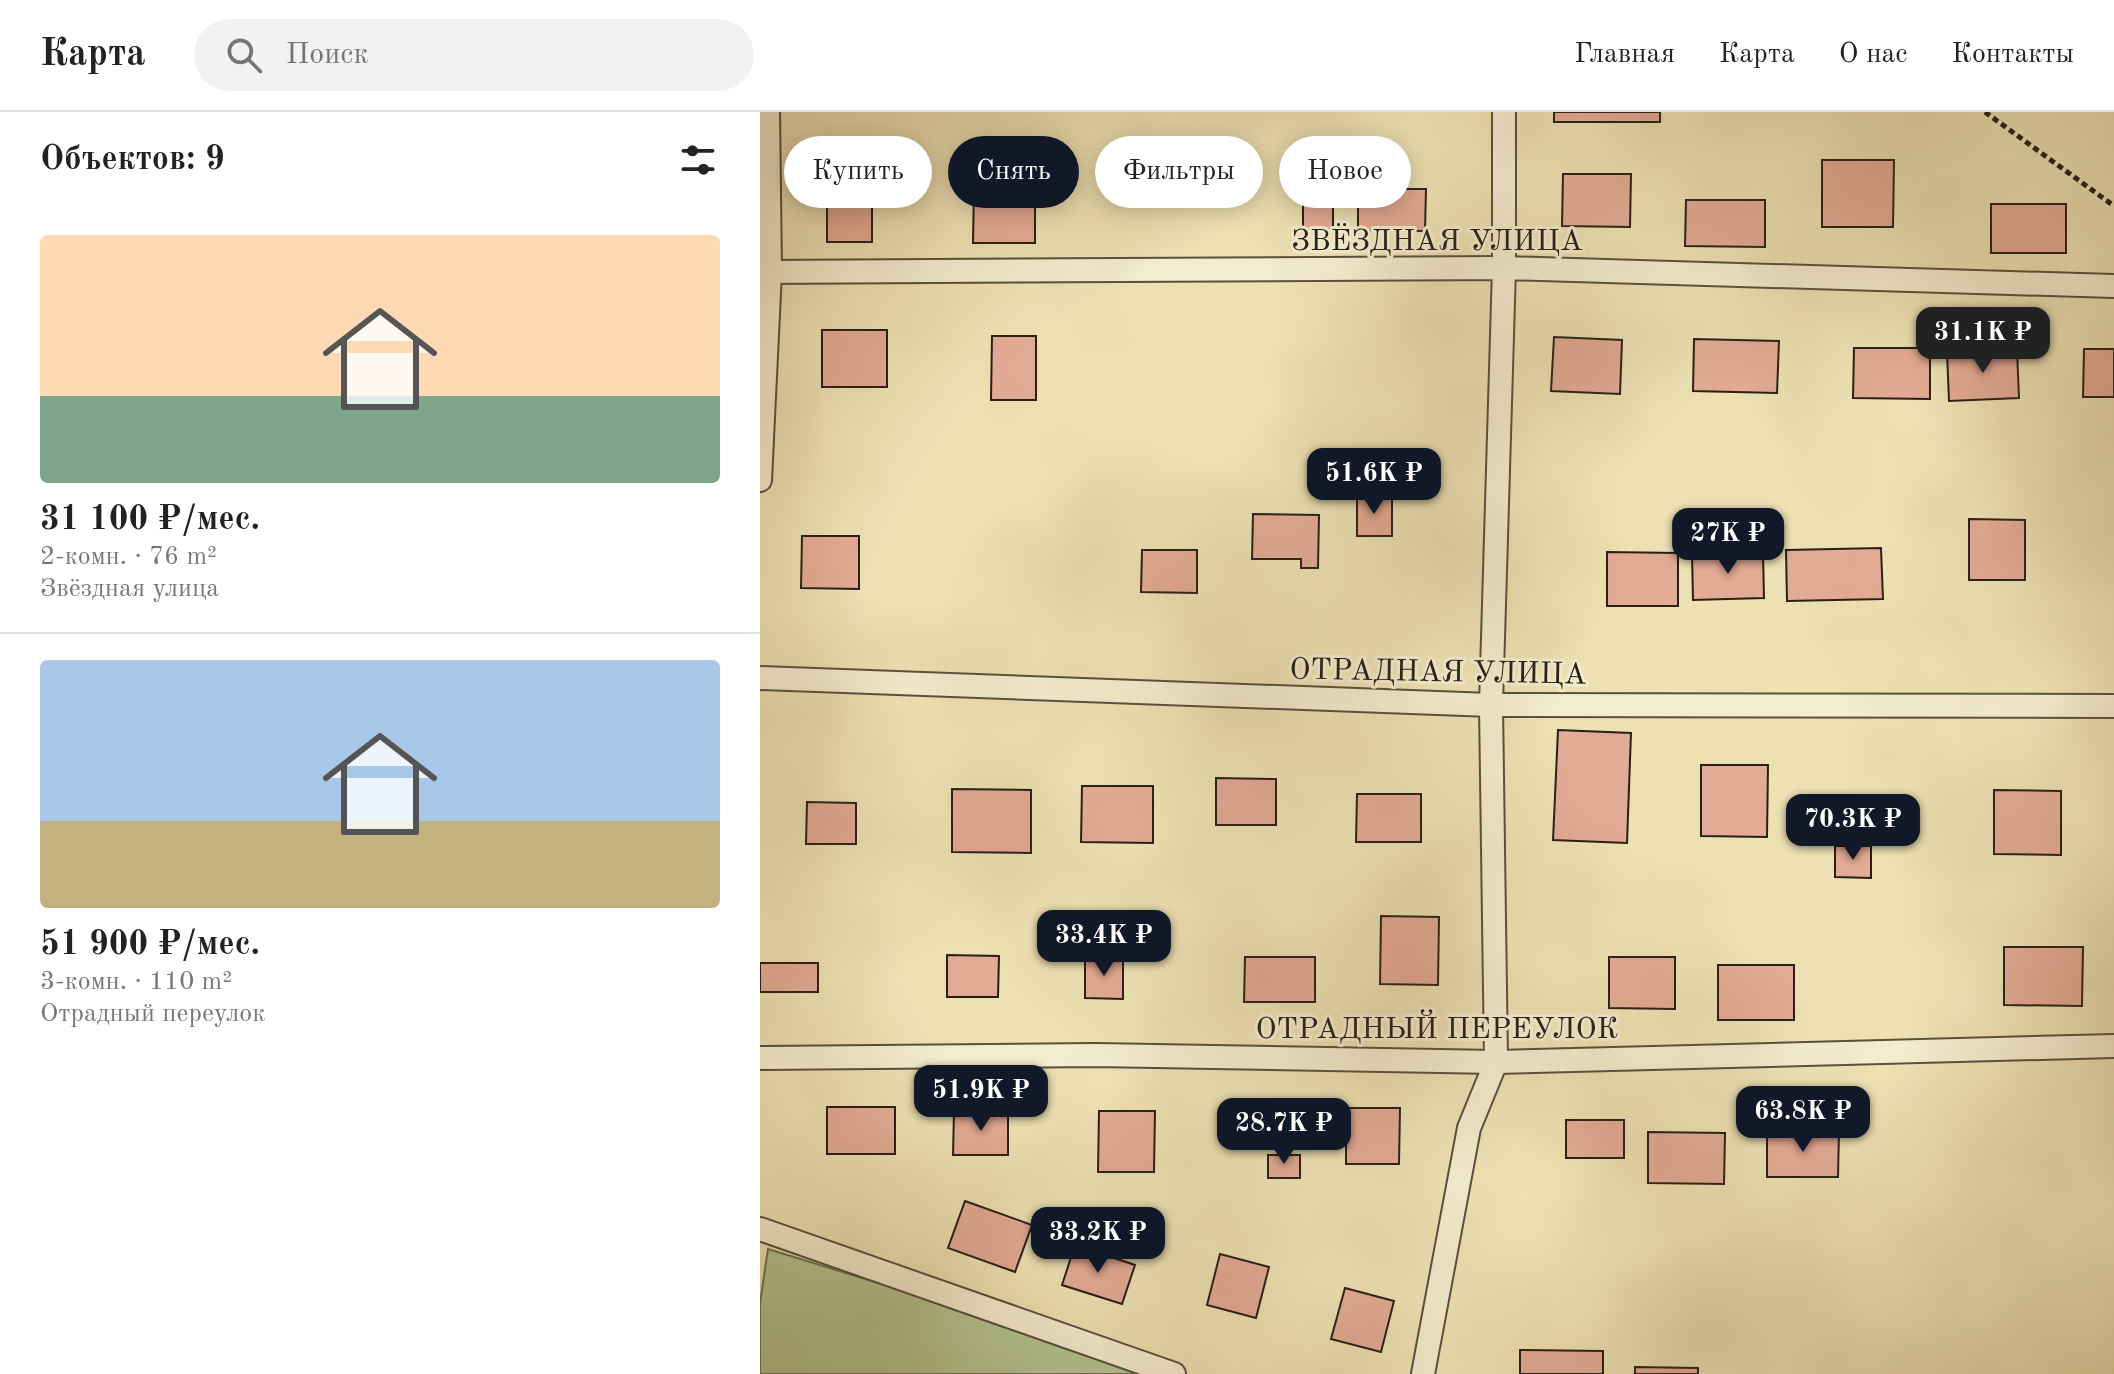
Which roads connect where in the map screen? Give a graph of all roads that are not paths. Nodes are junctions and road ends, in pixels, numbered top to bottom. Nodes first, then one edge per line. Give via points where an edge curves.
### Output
1 (768, 112) edge
2 (1504, 112) edge
3 (1504, 268) junction
4 (765, 272) edge
5 (2114, 286) edge
6 (760, 480) edge
7 (760, 678) edge
8 (1491, 705) junction
9 (2114, 706) edge
10 (2114, 1046) edge
11 (760, 1058) edge
12 (1496, 1062) junction
13 (760, 1229) edge
14 (1174, 1374) edge
15 (1423, 1374) edge

1 - 4 street
2 - 3 street
3 - 4 street, ЗВЁЗДНАЯ УЛИЦА
3 - 5 street, ЗВЁЗДНАЯ УЛИЦА
3 - 8 street
4 - 6 street
7 - 8 street, ОТРАДНАЯ УЛИЦА
8 - 9 street, ОТРАДНАЯ УЛИЦА
8 - 12 street
10 - 12 street, ОТРАДНЫЙ ПЕРЕУЛОК
11 - 12 street, ОТРАДНЫЙ ПЕРЕУЛОК via 1096,1055
12 - 15 street via 1469,1128
13 - 14 street

